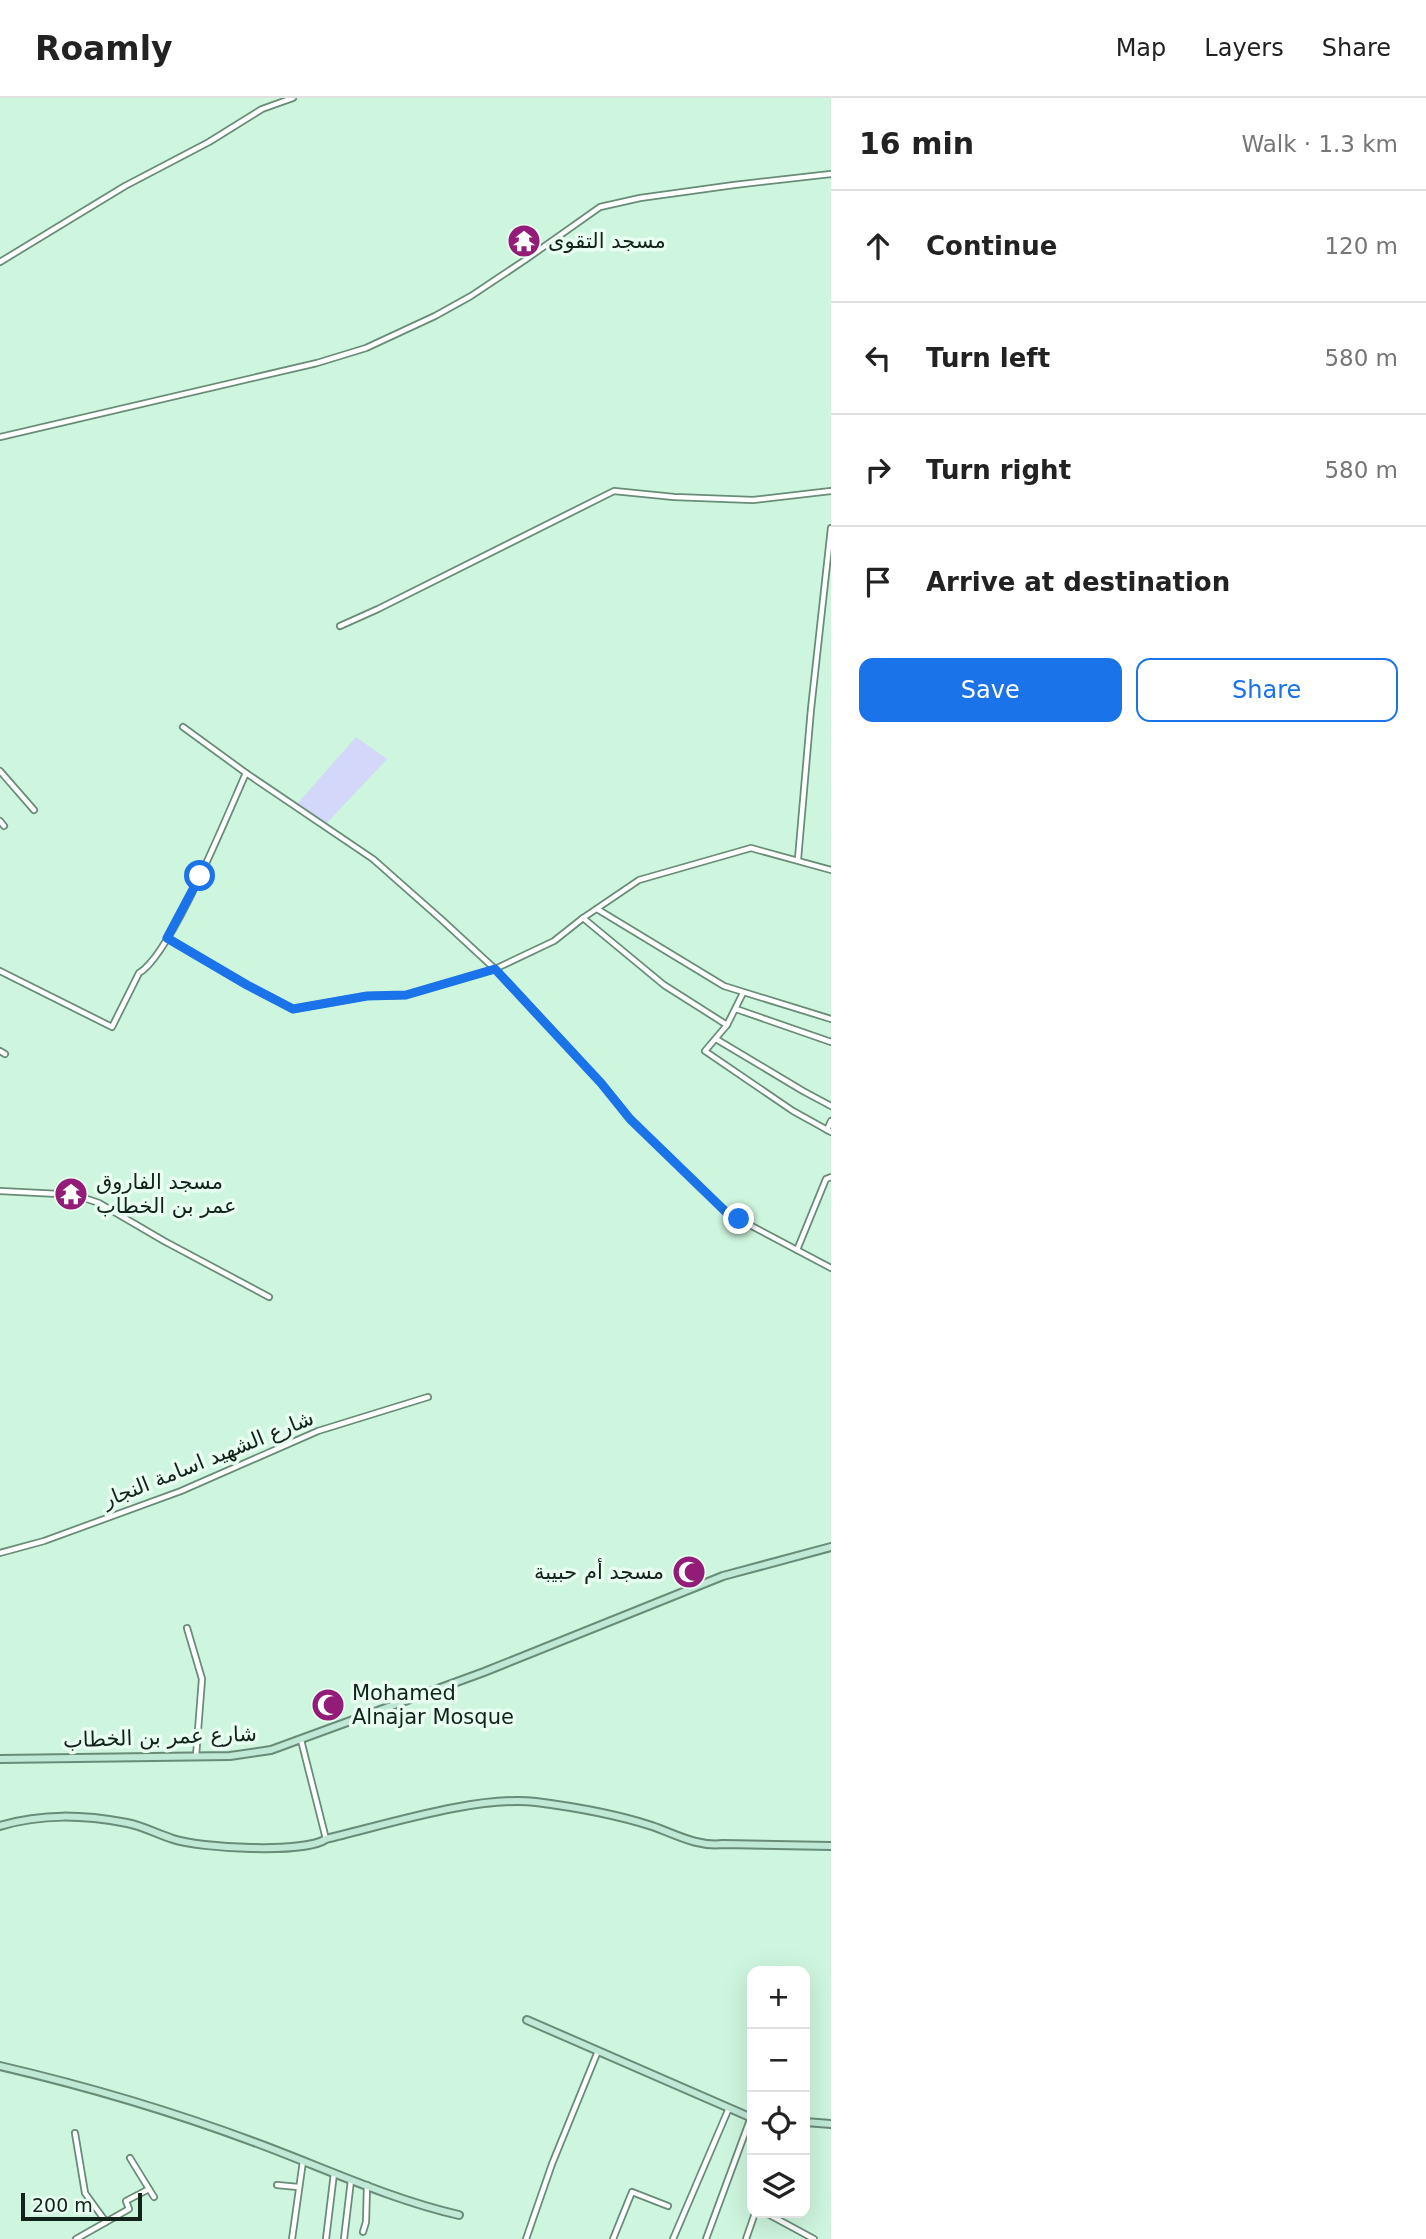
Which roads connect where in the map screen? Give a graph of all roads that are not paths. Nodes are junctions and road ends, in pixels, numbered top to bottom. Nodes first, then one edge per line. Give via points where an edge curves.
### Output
1 (293, 98) edge
2 (831, 174) edge
3 (0, 262) edge
4 (0, 437) edge
5 (831, 492) edge
6 (831, 528) edge
7 (340, 626) dead end
8 (183, 727) dead end
9 (0, 771) edge
10 (246, 773) junction
11 (34, 810) dead end
12 (0, 821) edge
13 (4, 826) dead end
14 (798, 859) junction
15 (831, 870) edge
16 (597, 909) junction
17 (583, 918) junction
18 (167, 938) junction
19 (495, 969) junction
20 (0, 971) edge
21 (743, 993) junction
22 (736, 1009) junction
23 (831, 1019) edge
24 (727, 1025) junction
25 (716, 1039) junction
26 (831, 1042) edge
27 (831, 1106) edge
28 (831, 1121) edge
29 (829, 1131) edge
30 (831, 1177) edge
31 (0, 1191) edge
32 (796, 1250) junction
33 (831, 1268) edge
34 (269, 1297) dead end
35 (428, 1397) dead end
36 (831, 1547) edge
37 (0, 1553) edge
38 (187, 1628) dead end
39 (301, 1740) junction
40 (196, 1757) junction
41 (0, 1759) edge
42 (0, 1826) edge
43 (326, 1839) junction
44 (831, 1846) edge
45 (527, 2020) dead end
46 (598, 2051) junction
47 (0, 2066) edge
48 (729, 2108) junction
49 (747, 2116) edge
50 (810, 2122) edge
51 (831, 2123) edge
52 (747, 2131) edge
53 (75, 2133) dead end
54 (130, 2158) dead end
55 (303, 2161) junction
56 (334, 2172) junction
57 (351, 2179) junction
58 (367, 2184) junction
59 (277, 2185) dead end
60 (298, 2187) junction
61 (149, 2189) junction
62 (154, 2197) dead end
63 (668, 2206) dead end
64 (459, 2216) dead end
65 (753, 2218) edge
66 (775, 2218) edge
67 (106, 2222) junction
68 (363, 2232) dead end
69 (88, 2236) edge
70 (76, 2239) edge
71 (292, 2239) edge
72 (326, 2239) edge
73 (344, 2239) edge
74 (526, 2239) edge
75 (613, 2239) edge
76 (673, 2239) edge
77 (706, 2239) edge
78 (746, 2239) edge
79 (814, 2239) edge

1 - 3 street via 262,109
2 - 4 street via 600,207 471,296 366,348
5 - 7 street via 753,500 614,491
6 - 14 street
8 - 10 street
9 - 11 street
10 - 18 street
10 - 19 street via 373,859
12 - 13 street
14 - 15 street
14 - 16 street via 751,848 639,880
16 - 17 street
16 - 21 street
17 - 19 street via 554,941
17 - 24 street via 664,985
18 - 19 street via 293,1009 367,996 406,995
18 - 20 street via 148,968 139,973 112,1027
19 - 32 street via 630,1119 727,1213
21 - 22 street
21 - 23 street
22 - 24 street
22 - 26 street
24 - 25 street
25 - 27 street
25 - 29 street via 705,1051
28 - 29 street
30 - 32 street via 826,1179
31 - 34 street via 58,1194 99,1203
32 - 33 street
35 - 37 street, شارع الشهيد اسامة النجار via 317,1431 181,1491
36 - 39 street, شارع عمر بن الخطاب via 723,1576
38 - 40 street via 202,1679
39 - 40 street, شارع عمر بن الخطاب via 257,1753
39 - 43 street
40 - 41 street, شارع عمر بن الخطاب
42 - 43 street via 57,1816 129,1824 173,1840 221,1846 282,1849
43 - 44 street via 427,1814 533,1802 618,1818 709,1846
45 - 46 street
46 - 48 street
46 - 74 street
47 - 55 street via 85,2085
48 - 49 street
48 - 76 street
50 - 51 street
52 - 77 street
53 - 67 street via 85,2193
54 - 61 street
55 - 56 street
55 - 60 street
56 - 57 street
56 - 72 street
57 - 58 street
57 - 73 street
58 - 64 street
58 - 68 street
59 - 60 street
60 - 71 street
61 - 62 street
61 - 67 street via 126,2201 129,2208
63 - 75 street via 632,2193
65 - 78 street
66 - 79 street
67 - 69 street
69 - 70 street

